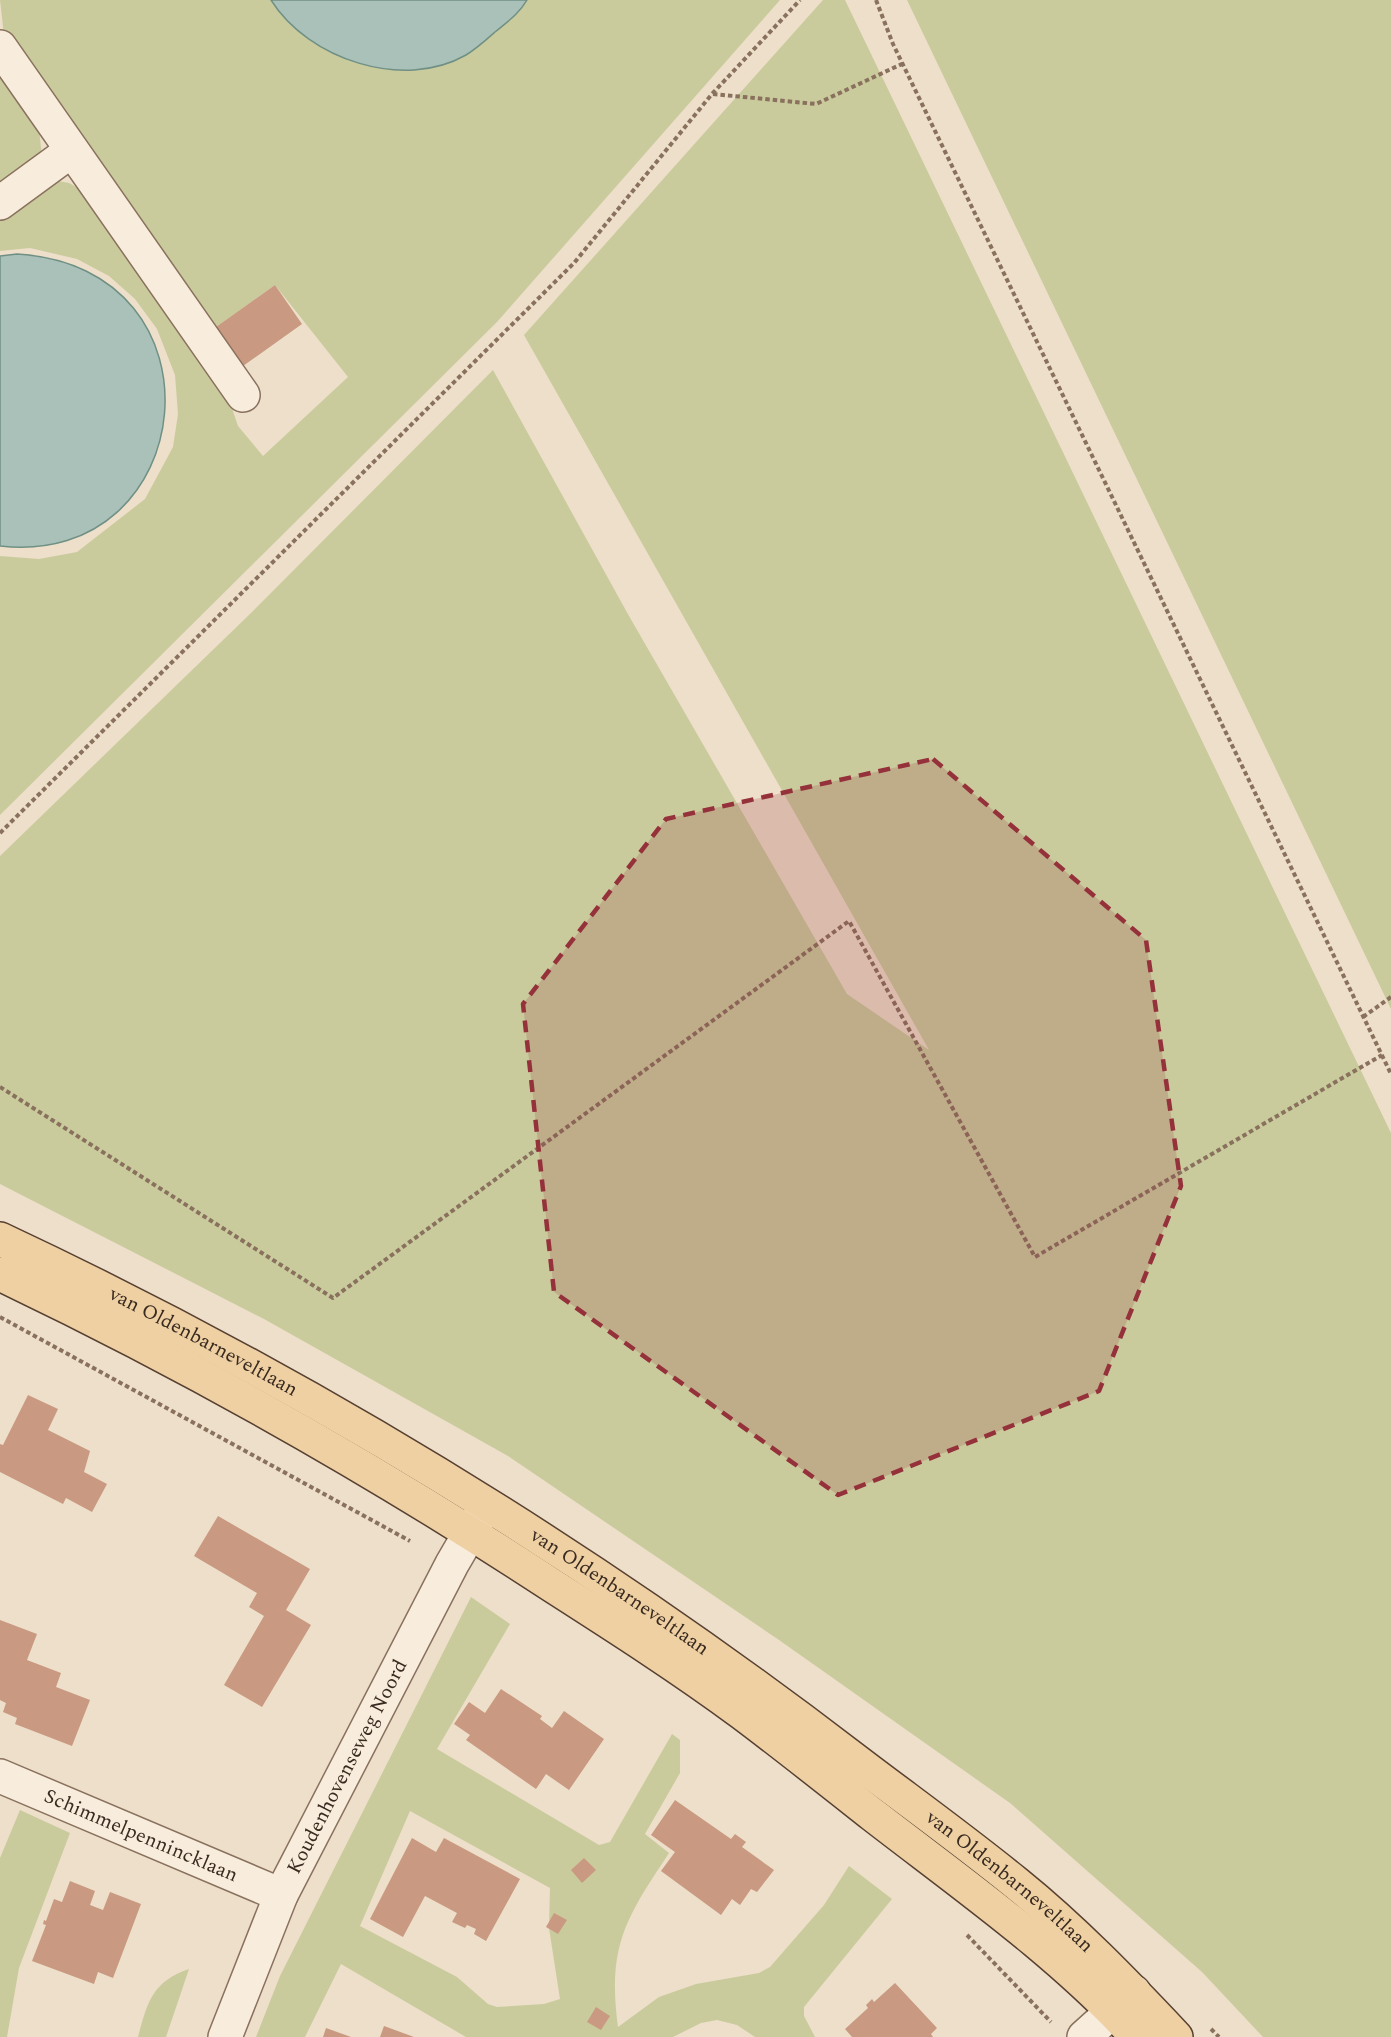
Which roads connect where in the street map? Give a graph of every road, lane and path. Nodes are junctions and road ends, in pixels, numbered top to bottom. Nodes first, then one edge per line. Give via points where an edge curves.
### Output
1 (800, 0) edge
2 (876, 0) edge
3 (0, 47) edge
4 (904, 63) junction
5 (712, 94) junction
6 (71, 151) junction
7 (0, 203) edge
8 (243, 394) dead end
9 (0, 833) edge
10 (1391, 997) edge
11 (1363, 1017) junction
12 (1382, 1055) junction
13 (1391, 1074) edge
14 (0, 1087) edge
15 (0, 1239) edge
16 (0, 1274) edge
17 (0, 1317) edge
18 (479, 1518) junction
19 (452, 1564) junction
20 (0, 1776) edge
21 (281, 1895) junction
22 (959, 1929) dead end
23 (1124, 2002) junction
24 (1071, 2033) edge
25 (225, 2037) edge
26 (1137, 2037) edge
27 (1176, 2037) edge

1 - 5 path
2 - 4 path
3 - 6 street
4 - 5 path via 816,104
4 - 11 path
5 - 9 path via 574,263
6 - 7 street
6 - 8 street
10 - 11 path
11 - 12 path
12 - 13 path
12 - 14 path via 1035,1257 849,921 333,1298
15 - 18 main road, van Oldenbarneveltlaan via 104,1288 331,1411
16 - 18 main road, van Oldenbarneveltlaan via 87,1316 306,1434
17 - 19 path
18 - 19 street, Koudenhovenseweg Noord
18 - 23 main road, van Oldenbarneveltlaan via 740,1712 995,1909
19 - 21 street, Koudenhovenseweg Noord
20 - 21 street, Schimmelpennincklaan
21 - 25 street, Koudenhovenseweg Noord
22 - 24 path
23 - 24 street
23 - 26 main road, van Oldenbarneveltlaan
23 - 27 main road, van Oldenbarneveltlaan

